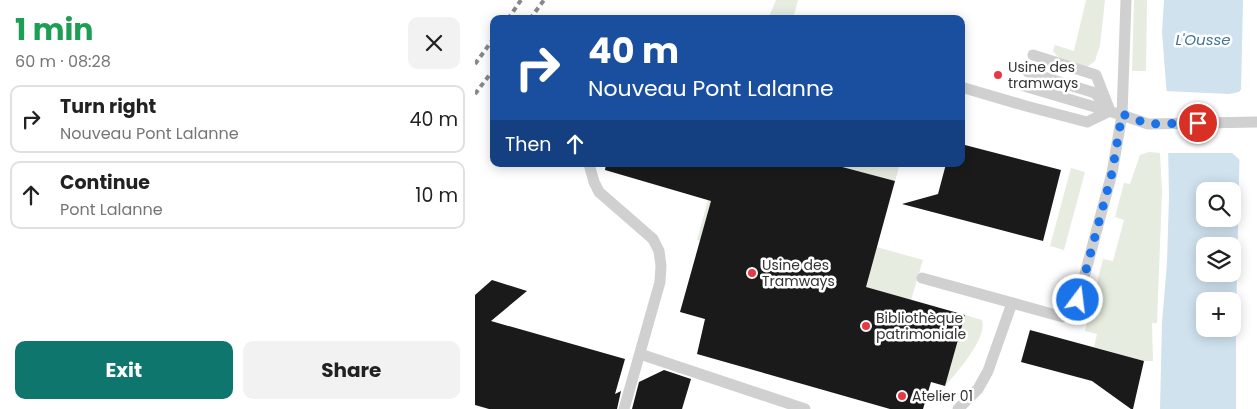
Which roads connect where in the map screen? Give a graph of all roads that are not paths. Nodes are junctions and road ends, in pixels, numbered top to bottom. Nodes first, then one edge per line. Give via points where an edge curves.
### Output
1 (1126, 0) edge
2 (1033, 55) dead end
3 (1028, 72) dead end
4 (1024, 86) dead end
5 (965, 88) edge
6 (1110, 111) junction
7 (1122, 114) junction
8 (1256, 122) edge
9 (590, 167) edge
10 (922, 278) dead end
11 (1012, 302) junction
12 (640, 354) junction
13 (624, 409) edge
14 (805, 409) edge
15 (958, 409) edge

1 - 7 lane
2 - 6 lane via 1096,75
3 - 6 lane via 1095,93
4 - 6 lane
5 - 6 lane via 1087,122
6 - 7 lane
7 - 8 lane via 1148,124
7 - 11 lane via 1112,173 1073,312 1063,317
9 - 12 lane via 599,192 653,239 659,251 660,282
10 - 11 lane
11 - 15 lane via 988,371 978,389
12 - 13 lane
12 - 14 lane

